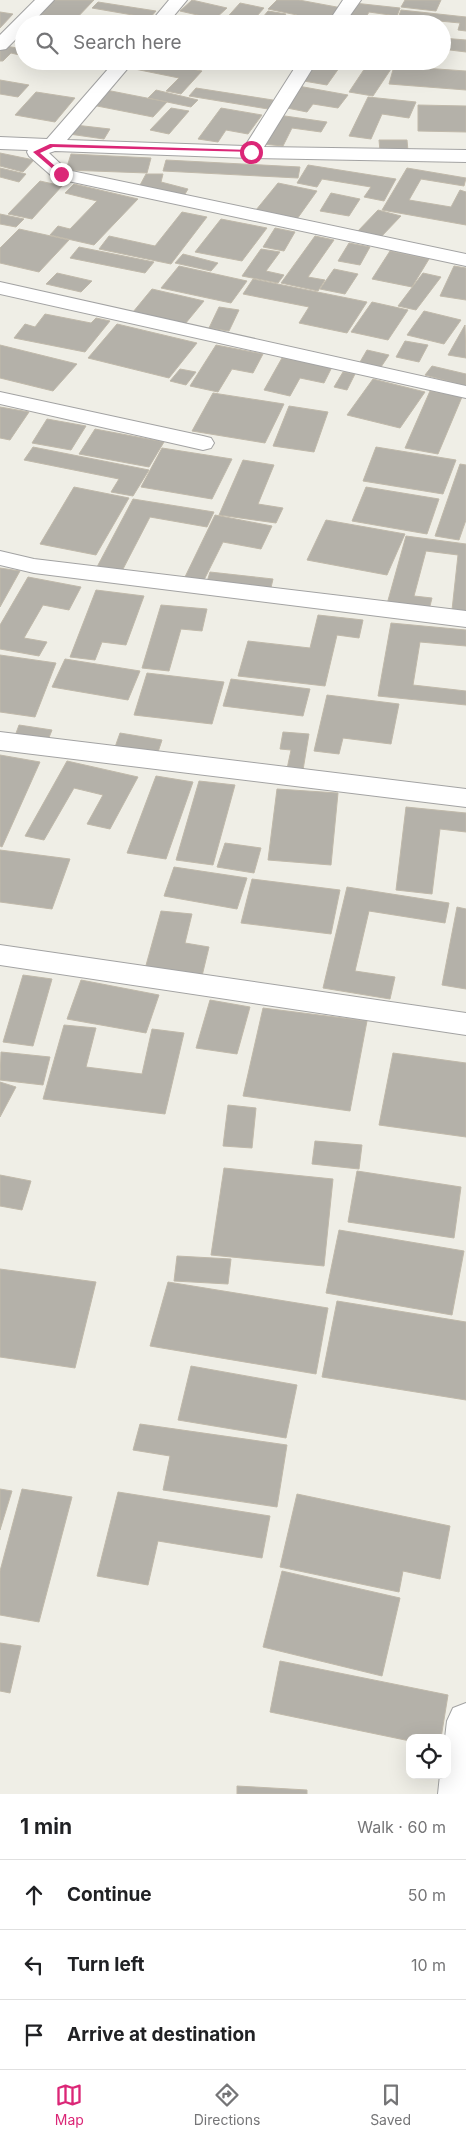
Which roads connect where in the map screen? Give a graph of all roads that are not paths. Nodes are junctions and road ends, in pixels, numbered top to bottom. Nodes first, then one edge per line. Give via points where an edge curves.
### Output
1 (44, 0) edge
2 (178, 0) edge
3 (352, 0) edge
4 (29, 15) edge
5 (165, 15) edge
6 (341, 15) edge
7 (15, 30) edge
8 (0, 45) edge
9 (117, 70) edge
10 (302, 70) edge
11 (0, 143) edge
12 (52, 145) junction
13 (251, 152) junction
14 (466, 156) edge
15 (466, 260) edge
16 (0, 288) edge
17 (466, 392) edge
18 (0, 398) edge
19 (203, 442) dead end
20 (0, 558) edge
21 (466, 620) edge
22 (0, 741) edge
23 (466, 798) edge
24 (0, 955) edge
25 (466, 1024) edge
26 (466, 1722) edge
27 (457, 1794) edge

1 - 4 street
2 - 5 street
3 - 6 street
7 - 8 street
9 - 12 street
10 - 13 street
11 - 12 street
12 - 13 street
12 - 15 street via 36,152 61,174
13 - 14 street
16 - 17 street
18 - 19 street
20 - 21 street via 34,566
22 - 23 street
24 - 25 street
26 - 27 street

